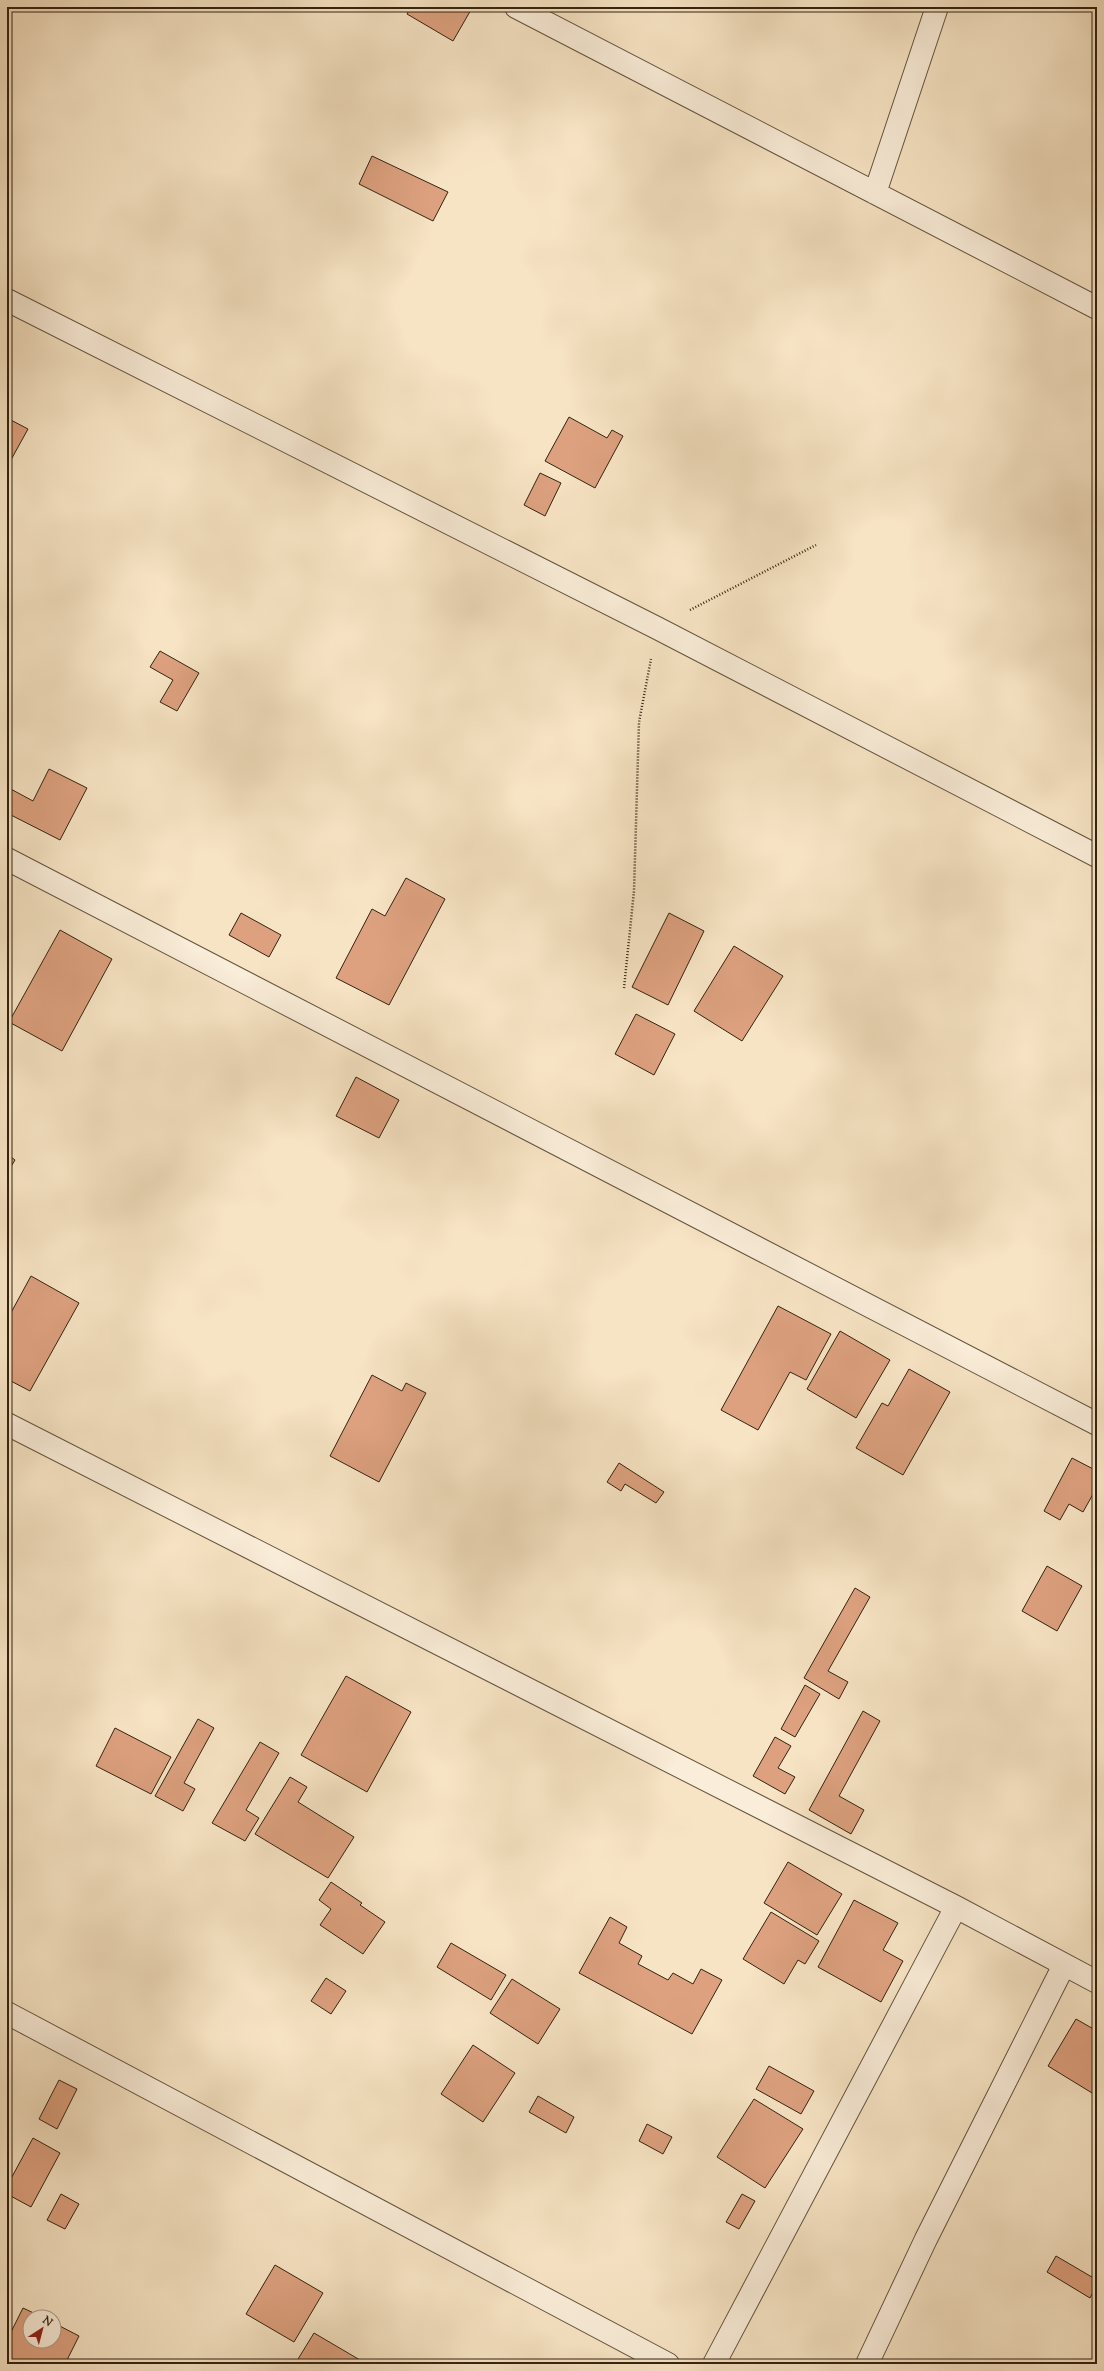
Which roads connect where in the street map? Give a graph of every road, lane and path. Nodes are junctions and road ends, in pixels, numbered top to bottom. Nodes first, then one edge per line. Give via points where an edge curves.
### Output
1 (516, 7) edge
2 (937, 7) edge
3 (875, 194) junction
4 (7, 300) edge
5 (1097, 308) edge
6 (816, 545) dead end
7 (658, 628) junction
8 (1097, 856) edge
9 (7, 859) edge
10 (624, 988) dead end
11 (7, 1424) edge
12 (1097, 1424) edge
13 (956, 1907) junction
14 (1064, 1965) junction
15 (1097, 1982) edge
16 (7, 2013) edge
17 (668, 2364) edge
18 (714, 2364) edge
19 (867, 2364) edge

1 - 3 street
2 - 3 street
3 - 5 street
4 - 7 street
6 - 7 path
7 - 8 street
7 - 10 path via 639,722 634,891
9 - 12 street
11 - 13 street
13 - 14 street
13 - 18 street
14 - 15 street
14 - 19 street via 926,2239
16 - 17 street

